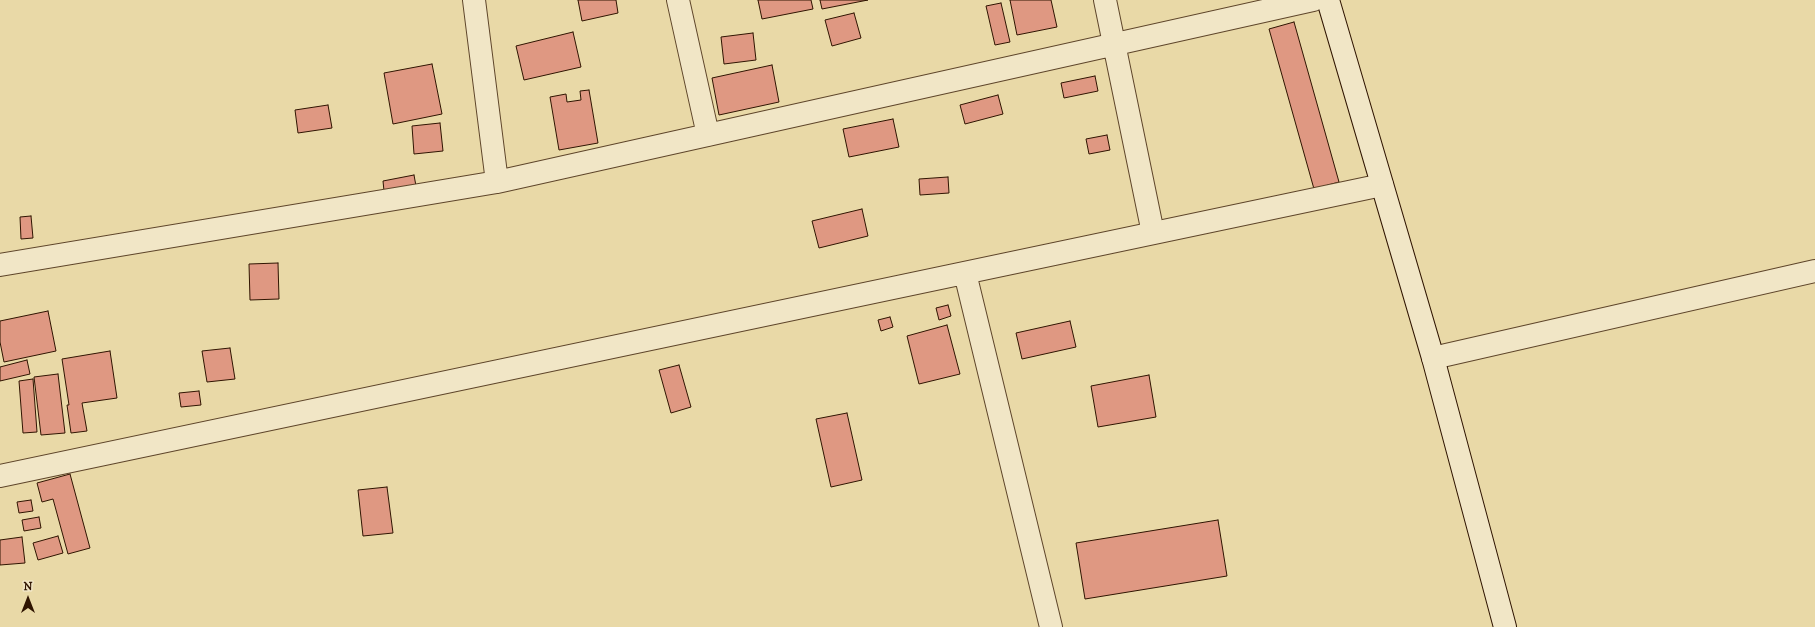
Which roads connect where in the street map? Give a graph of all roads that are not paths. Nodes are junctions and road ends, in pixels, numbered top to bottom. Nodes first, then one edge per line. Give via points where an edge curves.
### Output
1 (474, 0) edge
2 (678, 0) edge
3 (1105, 0) edge
4 (1313, 0) edge
5 (1328, 0) edge
6 (1114, 44) junction
7 (708, 135) junction
8 (497, 182) junction
9 (1382, 185) junction
10 (1153, 233) junction
11 (0, 265) edge
12 (1815, 271) edge
13 (965, 273) junction
14 (1433, 358) junction
15 (0, 476) edge
16 (1051, 627) edge
17 (1505, 627) edge

1 - 8 street
2 - 7 street
3 - 6 street
4 - 6 street
5 - 9 street
6 - 7 street
6 - 10 street
7 - 8 street
8 - 11 street
9 - 10 street
9 - 14 street
10 - 13 street
12 - 14 street
13 - 15 street
13 - 16 street
14 - 17 street

